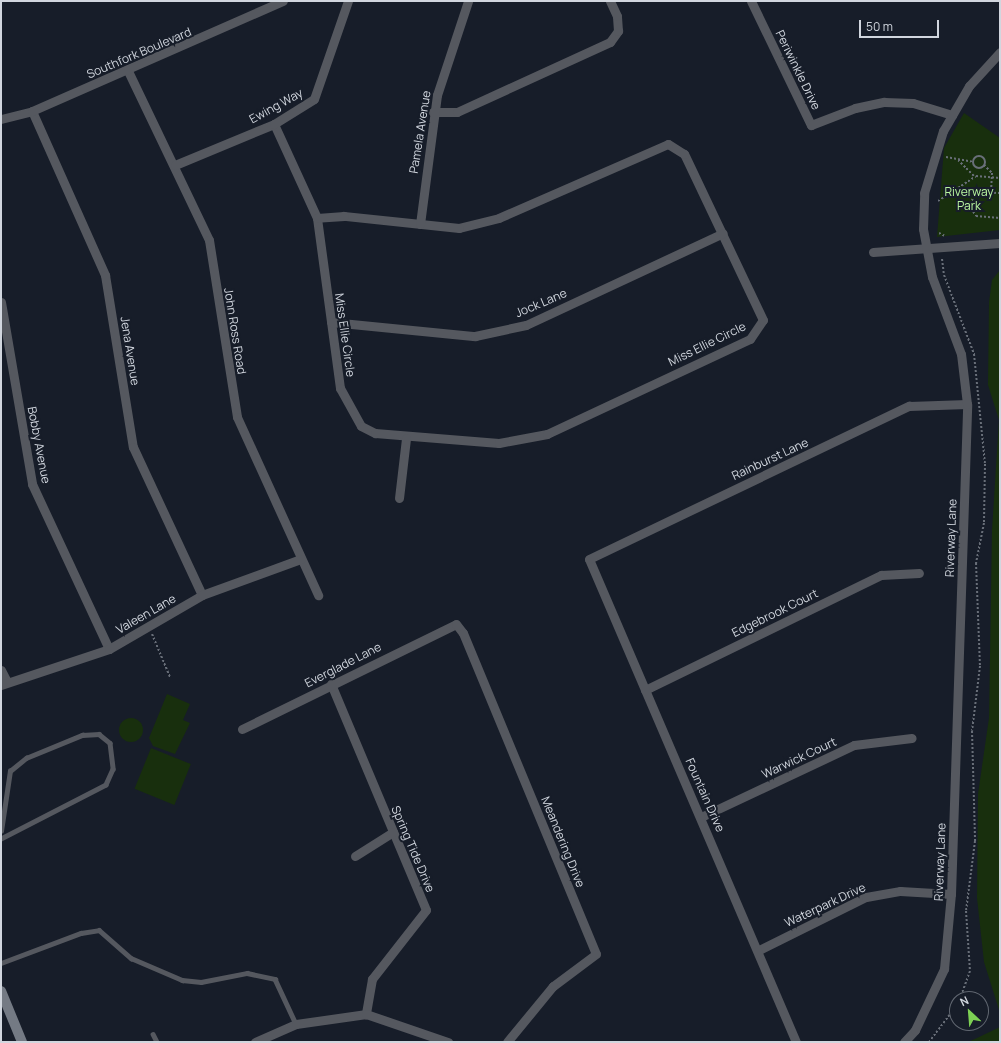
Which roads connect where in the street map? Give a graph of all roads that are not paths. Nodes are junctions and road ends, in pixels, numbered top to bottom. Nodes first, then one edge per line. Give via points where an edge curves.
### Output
1 (283, 1) edge
2 (348, 1) edge
3 (468, 1) edge
4 (610, 1) edge
5 (751, 1) edge
6 (1000, 52) edge
7 (128, 71) junction
8 (32, 111) junction
9 (433, 112) junction
10 (952, 115) junction
11 (1, 119) edge
12 (274, 124) junction
13 (175, 165) junction
14 (317, 218) junction
15 (420, 224) junction
16 (723, 233) junction
17 (1000, 243) edge
18 (927, 249) junction
19 (873, 252) dead end
20 (1, 302) edge
21 (331, 322) junction
22 (967, 404) junction
23 (406, 438) junction
24 (399, 498) dead end
25 (301, 559) junction
26 (589, 559) joint
27 (919, 573) dead end
28 (202, 595) junction
29 (318, 595) dead end
30 (456, 624) joint
31 (109, 649) junction
32 (1, 670) edge
33 (4, 684) edge
34 (331, 684) junction
35 (644, 690) junction
36 (242, 729) dead end
37 (912, 738) dead end
38 (702, 817) junction
39 (1, 831) edge
40 (393, 832) junction
41 (1, 839) edge
42 (355, 856) dead end
43 (951, 894) junction
44 (759, 950) junction
45 (1, 963) edge
46 (1, 991) edge
47 (366, 1014) junction
48 (296, 1024) junction
49 (153, 1034) dead end
50 (22, 1042) edge
51 (157, 1042) edge
52 (255, 1042) edge
53 (448, 1042) edge
54 (507, 1042) edge
55 (796, 1042) edge
56 (904, 1042) edge

1 - 7 street, Southfork Boulevard
2 - 12 street, Ewing Way via 314,99
3 - 9 street, Pamela Avenue
4 - 9 street via 617,16 618,31 610,42 458,112
5 - 10 street, Periwinkle Drive via 811,126 855,108 884,102 913,103
6 - 10 street, Riverway Lane via 969,86
7 - 8 street, Southfork Boulevard
7 - 13 street, John Ross Road
8 - 11 street, Southfork Boulevard
8 - 28 street, Jena Avenue via 105,275 133,447
9 - 15 street, Pamela Avenue
10 - 18 street, Riverway Lane via 932,157 924,193
12 - 13 street, Ewing Way
12 - 14 street, Miss Ellie Circle
13 - 25 street, John Ross Road via 208,240 236,417
14 - 15 street, Miss Ellie Circle via 344,216
14 - 21 street, Miss Ellie Circle
15 - 16 street, Miss Ellie Circle via 459,228 499,218 668,144 684,154
16 - 21 street, Jock Lane via 526,325 476,336
16 - 23 street, Miss Ellie Circle via 760,306 763,320 750,339 547,434 499,444
17 - 18 street
18 - 19 street
18 - 22 street, Riverway Lane via 932,277 961,354
20 - 31 street, Bobby Avenue via 32,484
21 - 23 street, Miss Ellie Circle via 340,388 361,426 375,433
22 - 26 street, Rainburst Lane via 909,406
22 - 43 street, Riverway Lane
23 - 24 street
25 - 28 street, Valeen Lane
25 - 29 street, John Ross Road
26 - 35 street, Fountain Drive
27 - 35 street, Edgebrook Court via 881,575
28 - 31 street, Valeen Lane
30 - 34 street, Everglade Lane
30 - 54 street, Meandering Drive via 466,640 596,954 553,986
31 - 33 street, Valeen Lane
32 - 33 street
34 - 36 street, Everglade Lane
34 - 40 street, Spring Tide Drive
35 - 38 street, Fountain Drive
37 - 38 street, Warwick Court via 854,745
38 - 44 street, Fountain Drive
39 - 41 lane via 10,771 26,758 82,735 99,734 110,743 113,769 106,785
40 - 42 street
40 - 47 street, Spring Tide Drive via 426,910 372,979
43 - 44 street, Waterpark Drive via 900,891 866,897
43 - 56 street, Riverway Lane via 944,969 916,1030
44 - 55 street, Fountain Drive
45 - 48 lane via 81,933 99,930 130,958 182,980 201,982 247,973 275,979
46 - 50 main road
47 - 48 street
47 - 53 street
48 - 52 street
49 - 51 lane

